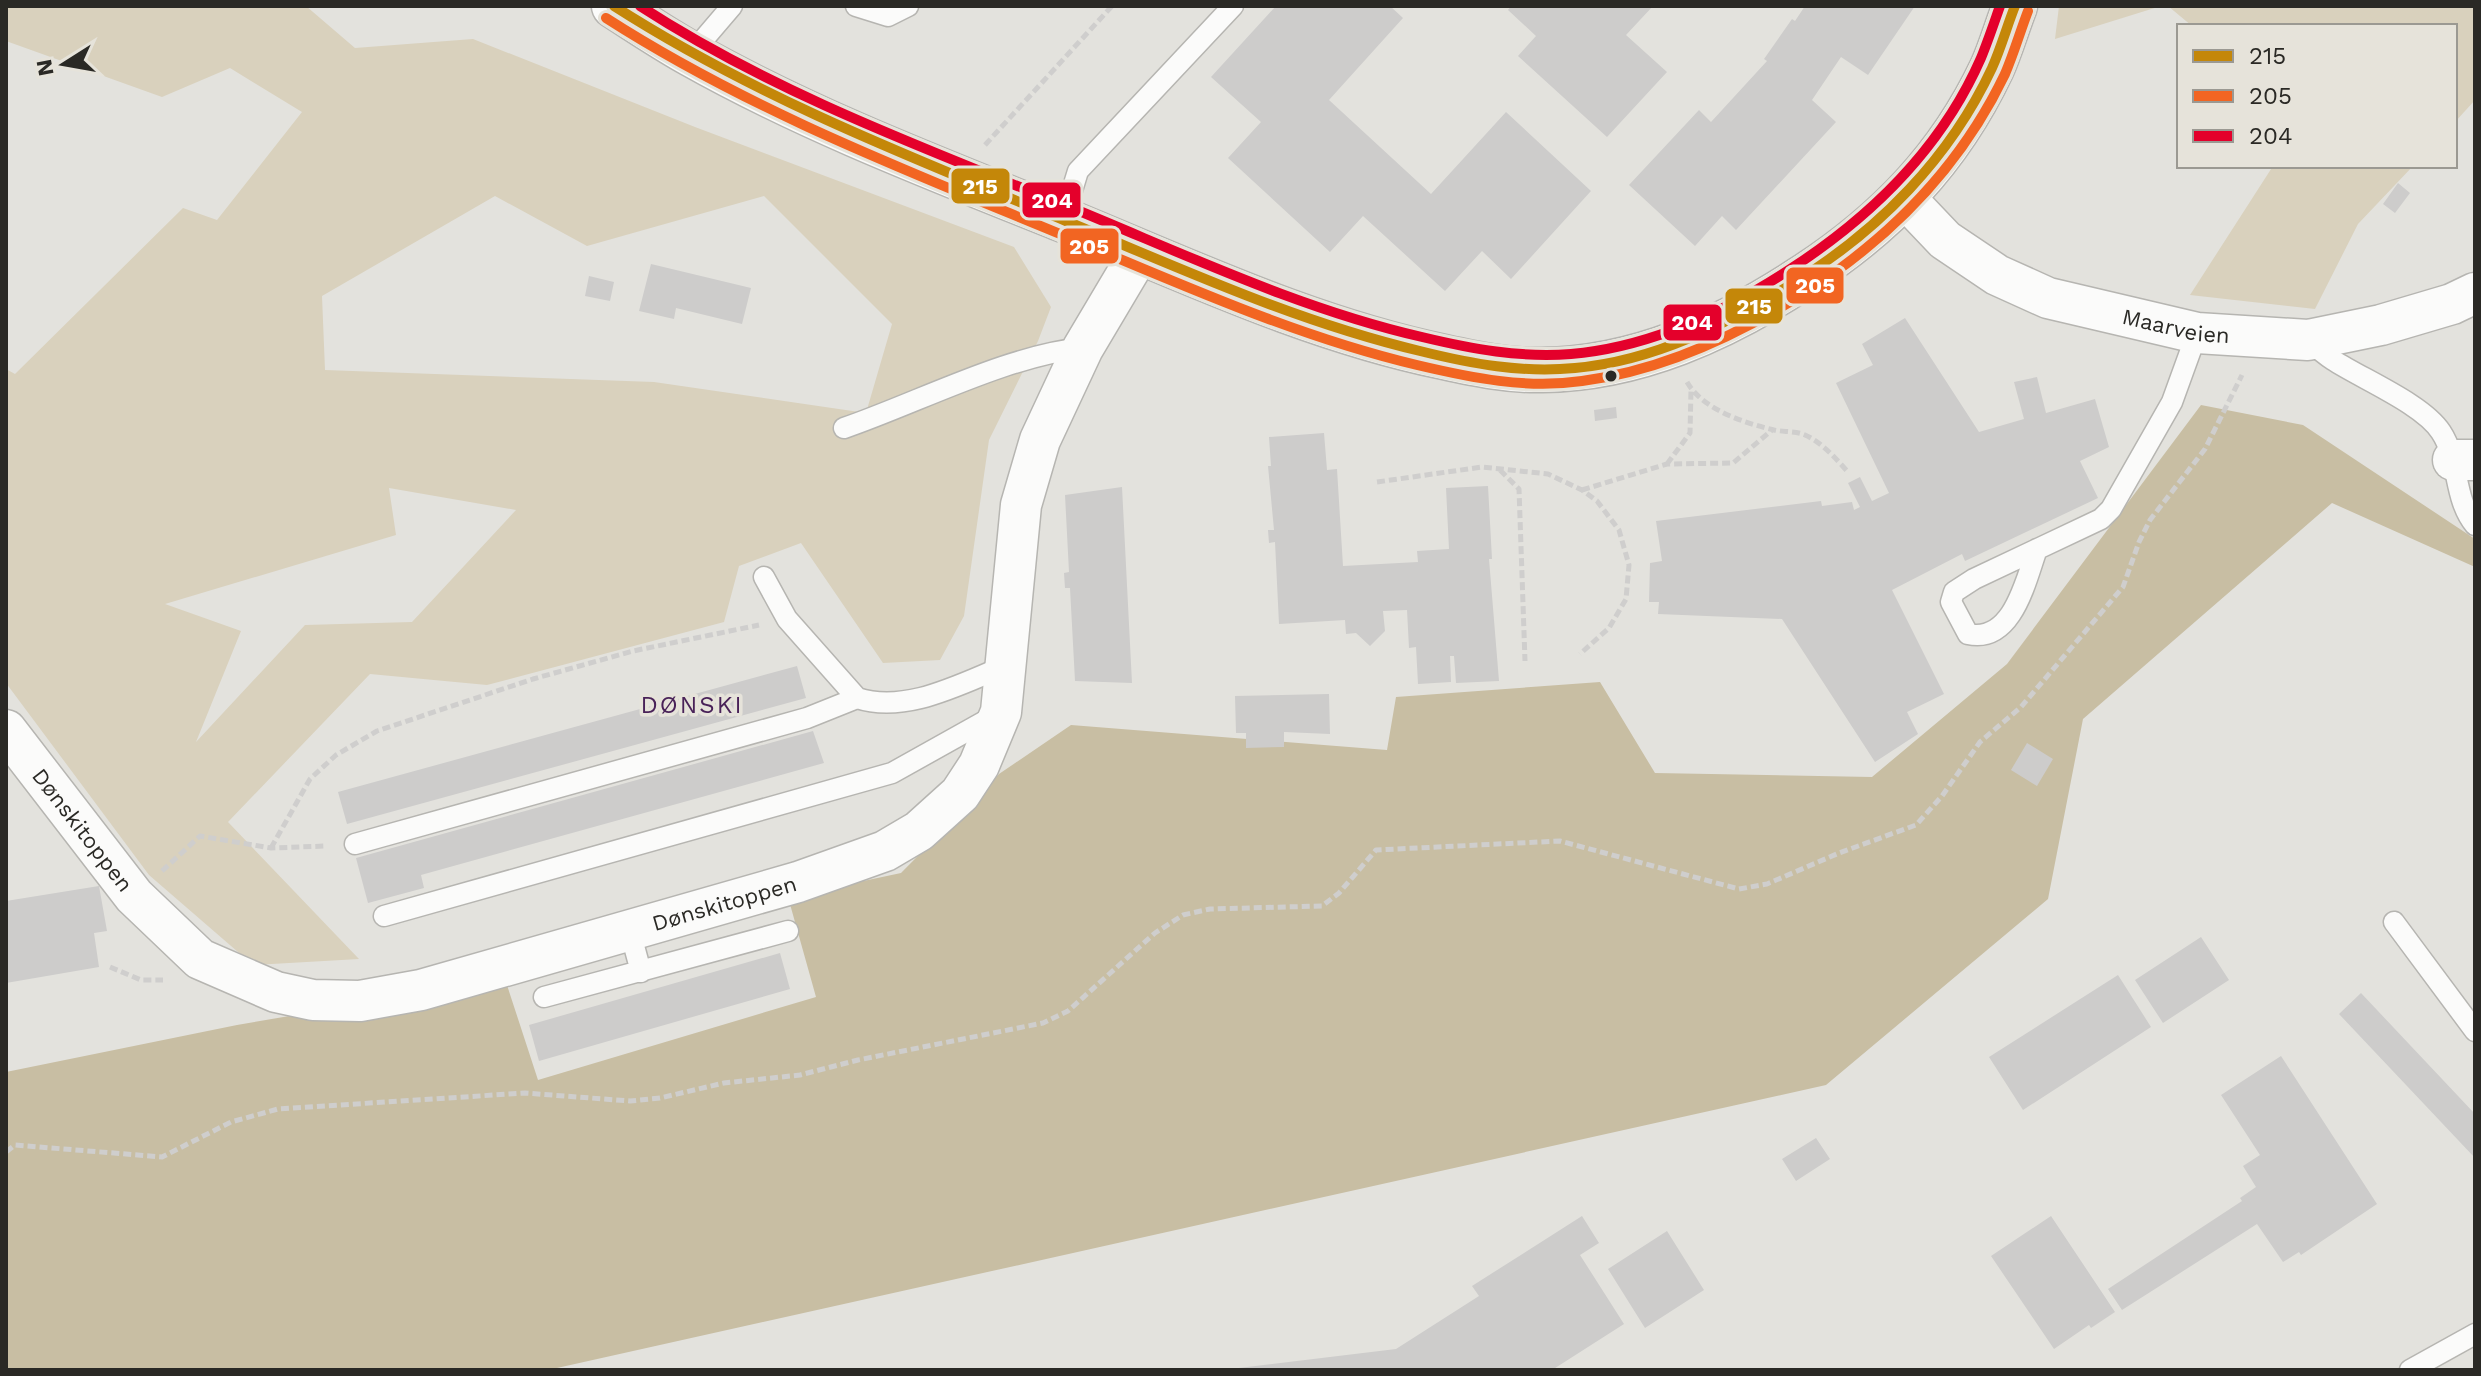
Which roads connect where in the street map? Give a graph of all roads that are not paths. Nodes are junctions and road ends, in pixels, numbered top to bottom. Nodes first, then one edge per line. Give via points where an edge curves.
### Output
1 (614, 6) edge
2 (732, 6) edge
3 (856, 6) edge
4 (908, 6) edge
5 (1233, 6) edge
6 (2015, 6) edge
7 (691, 54) junction
8 (1905, 198) junction
9 (1063, 220) junction
10 (1140, 252) junction
11 (2475, 293) edge
12 (2197, 333) junction
13 (2308, 340) junction
14 (1083, 348) junction
15 (844, 428) dead end
16 (2464, 460) edge
17 (2475, 525) edge
18 (2037, 549) junction
19 (764, 577) dead end
20 (1005, 666) junction
21 (857, 698) junction
22 (1001, 712) junction
23 (6, 730) edge
24 (355, 844) road end
25 (384, 916) dead end
26 (2394, 922) dead end
27 (630, 931) junction
28 (788, 931) dead end
29 (641, 972) junction
30 (544, 997) dead end
31 (2475, 1031) edge
32 (2475, 1334) edge
33 (2410, 1370) edge

1 - 7 street
2 - 7 lane
3 - 4 lane via 888,16
5 - 9 lane via 1078,171
6 - 8 street via 1993,66 1956,133
7 - 9 street via 807,112
8 - 10 street via 1830,261 1760,306 1668,349 1542,370 1484,366 1398,348 1321,324
8 - 12 street, Maarveien via 1945,240 1997,275 2048,298
9 - 10 street
10 - 14 street, Dønskitoppen
11 - 13 street, Maarveien via 2381,325
12 - 13 street, Maarveien
12 - 18 lane via 2172,402 2111,509 2101,519
13 - 16 lane via 2428,417
14 - 15 lane via 995,370
14 - 20 street, Dønskitoppen via 1040,440 1021,505
16 - 17 lane via 2462,502
18 - 18 lane via 1954,592 1951,602 1968,634 1998,628 2015,609
19 - 21 lane via 787,619
20 - 21 lane via 909,701 873,703
20 - 22 street, Dønskitoppen
21 - 24 lane via 807,718
22 - 25 lane via 892,773
22 - 27 street, Dønskitoppen via 979,765 960,794 919,831 885,851 798,882
23 - 27 street, Dønskitoppen via 134,896 200,959 276,992 313,1000 360,1001 421,990
26 - 31 lane
27 - 29 lane
28 - 29 lane
29 - 30 lane
32 - 33 lane

